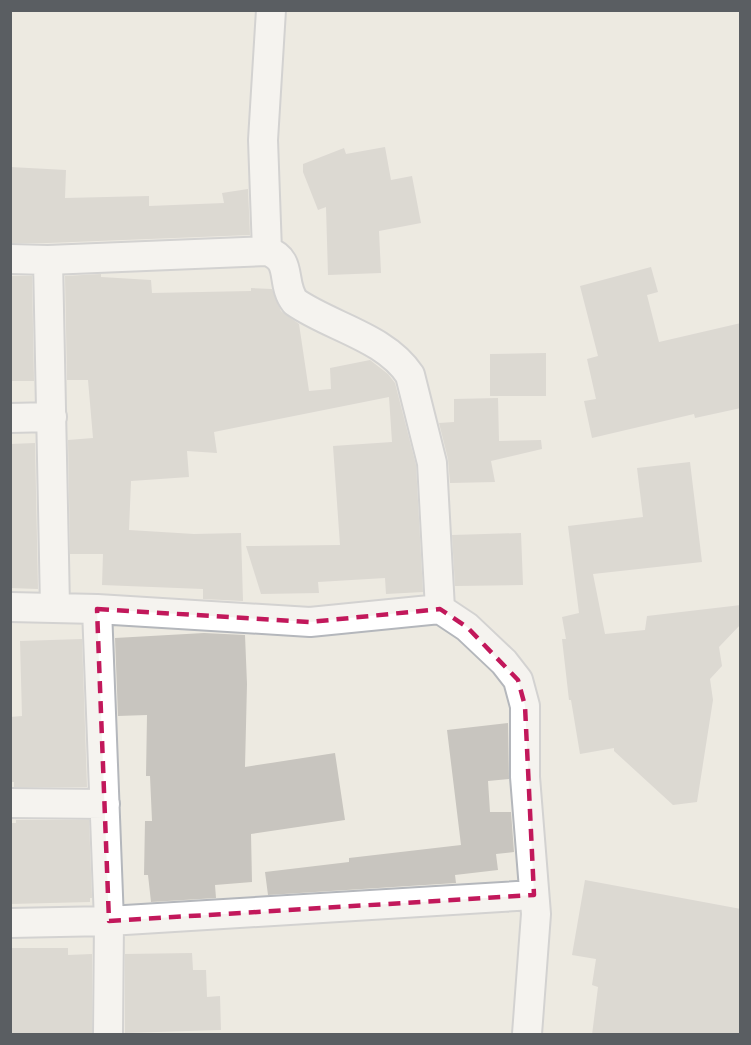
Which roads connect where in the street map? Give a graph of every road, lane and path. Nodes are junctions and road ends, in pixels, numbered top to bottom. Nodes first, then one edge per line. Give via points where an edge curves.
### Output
1 (267, 18) edge
2 (267, 251) junction
3 (10, 259) edge
4 (48, 260) junction
5 (52, 417) junction
6 (10, 418) edge
7 (10, 607) edge
8 (54, 607) junction
9 (97, 609) junction
10 (440, 609) junction
11 (10, 803) edge
12 (105, 804) junction
13 (534, 895) junction
14 (109, 921) junction
15 (10, 923) edge
16 (108, 1035) edge
17 (527, 1035) edge

1 - 2 street via 263,140
2 - 4 street
2 - 10 street via 283,260 295,302 366,339 402,363 410,375 432,462
3 - 4 street
4 - 5 street
5 - 6 street
5 - 8 street
7 - 8 street
8 - 9 street
9 - 10 street via 310,622
9 - 12 street
10 - 13 street via 467,627 518,680 525,706 525,777
11 - 12 street
12 - 14 street
13 - 14 street
13 - 17 street
14 - 15 street
14 - 16 street

